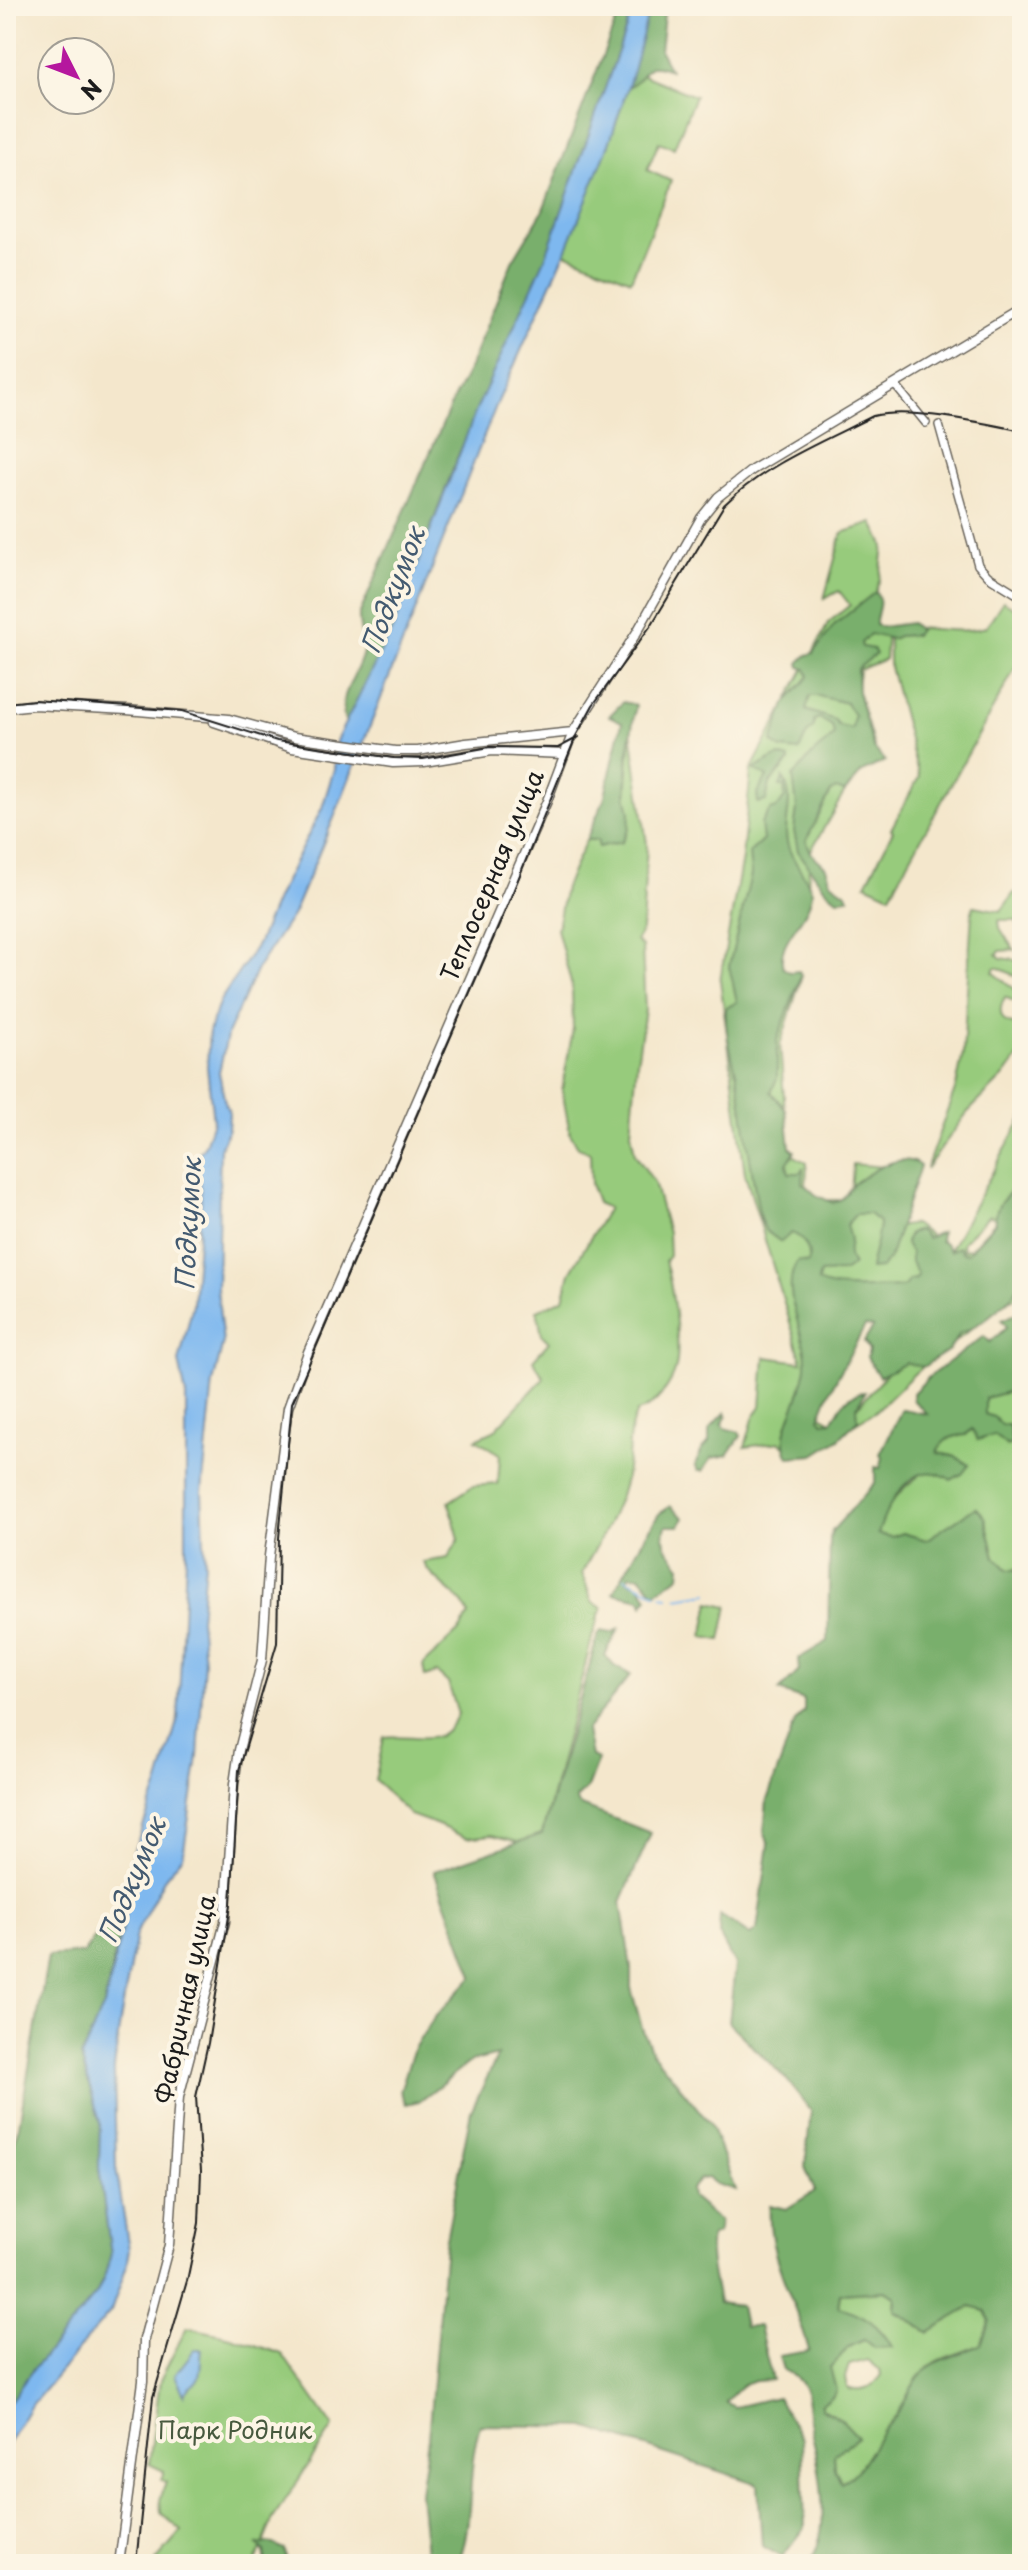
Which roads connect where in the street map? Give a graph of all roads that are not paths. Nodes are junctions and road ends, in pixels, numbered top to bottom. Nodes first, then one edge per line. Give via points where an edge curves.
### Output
1 (1022, 308) edge
2 (895, 385) junction
3 (926, 423) dead end
4 (939, 425) dead end
5 (1022, 597) edge
6 (6, 708) edge
7 (196, 716) junction
8 (573, 732) junction
9 (563, 754) junction
10 (266, 1634) joint
11 (119, 2564) edge

1 - 2 main road, Теплосерная улица
2 - 3 street
2 - 8 main road, Теплосерная улица via 752,470 718,497
4 - 5 street via 978,565
6 - 7 main road via 34,705
7 - 8 main road via 395,751
7 - 9 main road via 292,748 393,763 492,751
8 - 9 main road, Теплосерная улица
9 - 10 main road, Теплосерная улица via 288,1408 269,1556
10 - 11 main road, Фабричная улица via 239,1750 220,1946 179,2097 169,2245 146,2330

